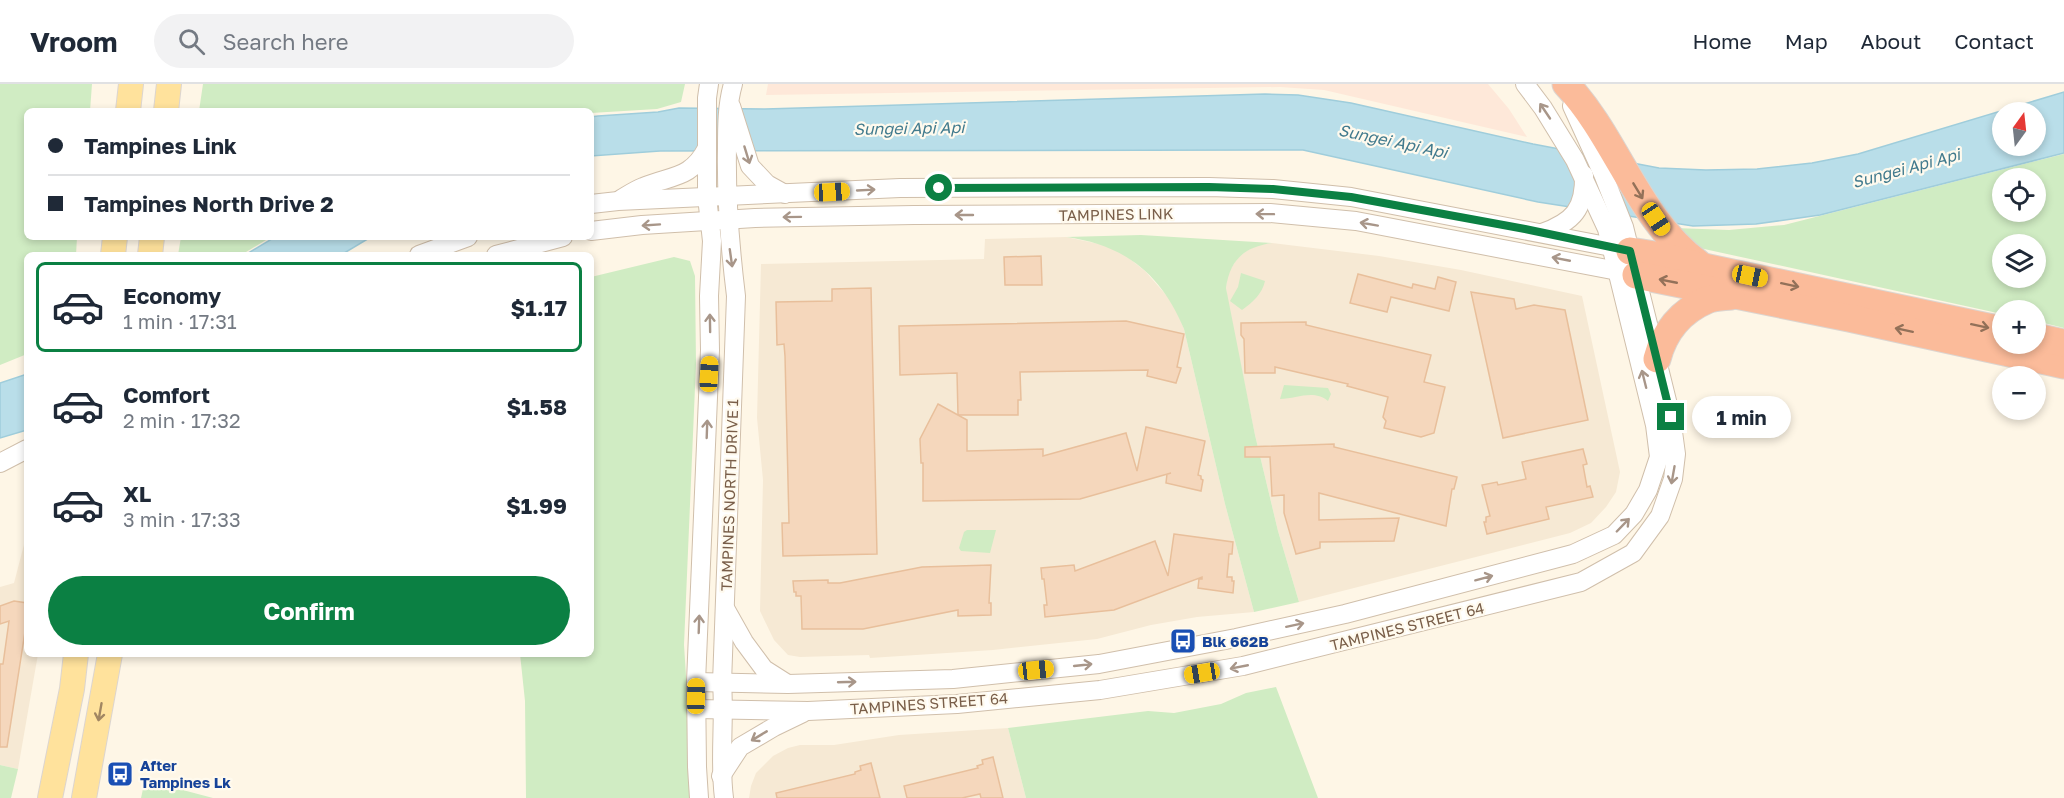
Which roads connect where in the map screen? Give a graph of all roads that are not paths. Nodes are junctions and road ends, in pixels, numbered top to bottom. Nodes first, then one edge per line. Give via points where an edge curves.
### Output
1 (131, 84) edge
2 (169, 84) edge
3 (709, 84) edge
4 (1525, 84) edge
5 (1559, 84) edge
6 (1566, 84) edge
7 (731, 92) edge
8 (128, 108) edge
9 (166, 108) edge
10 (1601, 147) junction
11 (707, 148) junction
12 (1584, 175) junction
13 (1273, 189) junction
14 (786, 194) junction
15 (726, 195) junction
16 (707, 197) junction
17 (618, 201) junction
18 (594, 204) edge
19 (1324, 218) junction
20 (729, 219) junction
21 (709, 221) junction
22 (594, 231) edge
23 (1542, 233) junction
24 (460, 240) edge
25 (551, 240) edge
26 (427, 252) edge
27 (507, 252) edge
28 (1624, 254) junction
29 (1704, 267) junction
30 (1738, 296) junction
31 (1992, 328) edge
32 (2046, 339) edge
33 (2064, 343) edge
34 (1656, 359) junction
35 (2064, 365) edge
36 (24, 451) edge
37 (24, 460) edge
38 (3, 462) edge
39 (726, 610) junction
40 (76, 657) edge
41 (109, 657) edge
42 (696, 682) junction
43 (722, 683) junction
44 (788, 684) junction
45 (696, 709) junction
46 (724, 709) junction
47 (808, 711) junction
48 (721, 776) junction
49 (50, 798) edge
50 (84, 798) edge
51 (699, 798) edge
52 (724, 798) edge

1 - 8 main road
2 - 9 main road
3 - 11 street, TAMPINES NORTH DRIVE 1
12 -> 4 street
5 - 10 street
6 - 10 highway via 1595,122
7 -> 14 street via 750,166 767,184
7 - 15 street, TAMPINES NORTH DRIVE 1
10 - 28 street
10 -> 29 highway via 1665,233
11 - 16 street, TAMPINES NORTH DRIVE 1
11 - 17 street via 693,168 642,187
12 - 23 street via 1584,193 1575,214
12 - 28 street via 1604,222
14 -> 13 street, TAMPINES LINK via 900,188
13 - 19 street via 1310,201 1320,207
13 - 23 street, TAMPINES LINK via 1351,197
14 - 15 street, TAMPINES LINK
15 - 16 street, TAMPINES LINK
15 - 20 street, TAMPINES NORTH DRIVE 1
16 - 17 street, TAMPINES LINK
16 - 21 street, TAMPINES NORTH DRIVE 1
17 - 18 street, TAMPINES LINK
19 -> 20 street, TAMPINES LINK via 1270,213 1173,213
28 -> 19 street, TAMPINES LINK via 1442,237
20 - 21 street, TAMPINES LINK
20 -> 39 street, TAMPINES NORTH DRIVE 1 via 736,296
21 -> 22 street, TAMPINES LINK
42 -> 21 street, TAMPINES NORTH DRIVE 1 via 710,350
23 - 28 street, TAMPINES LINK
24 - 26 street
25 - 27 street
28 - 29 highway via 1661,256
30 -> 28 highway
28 - 34 street, TAMPINES STREET 64
44 -> 28 street, TAMPINES STREET 64 via 953,679 1099,664 1345,614 1574,554 1614,535 1634,514 1648,490 1659,457
29 -> 31 highway
30 - 34 highway via 1708,299 1674,323 1660,344
35 -> 30 highway
32 - 33 highway
34 -> 47 street, TAMPINES STREET 64 via 1671,417 1676,454 1673,479 1660,516 1633,553 1581,582 1243,666 1100,690 957,704
36 - 38 street
37 - 38 street
39 - 43 street, TAMPINES NORTH DRIVE 1
39 - 44 street via 765,669
40 - 49 main road
41 -> 50 main road
42 - 43 street, TAMPINES STREET 64
42 - 45 street, TAMPINES NORTH DRIVE 1
43 - 44 street, TAMPINES STREET 64
43 - 46 street, TAMPINES NORTH DRIVE 1
45 - 46 street, TAMPINES STREET 64
45 - 51 street, TAMPINES NORTH DRIVE 1
46 - 47 street, TAMPINES STREET 64
46 - 48 street, TAMPINES NORTH DRIVE 1
47 -> 48 street via 740,747
48 - 52 street, TAMPINES NORTH DRIVE 1

